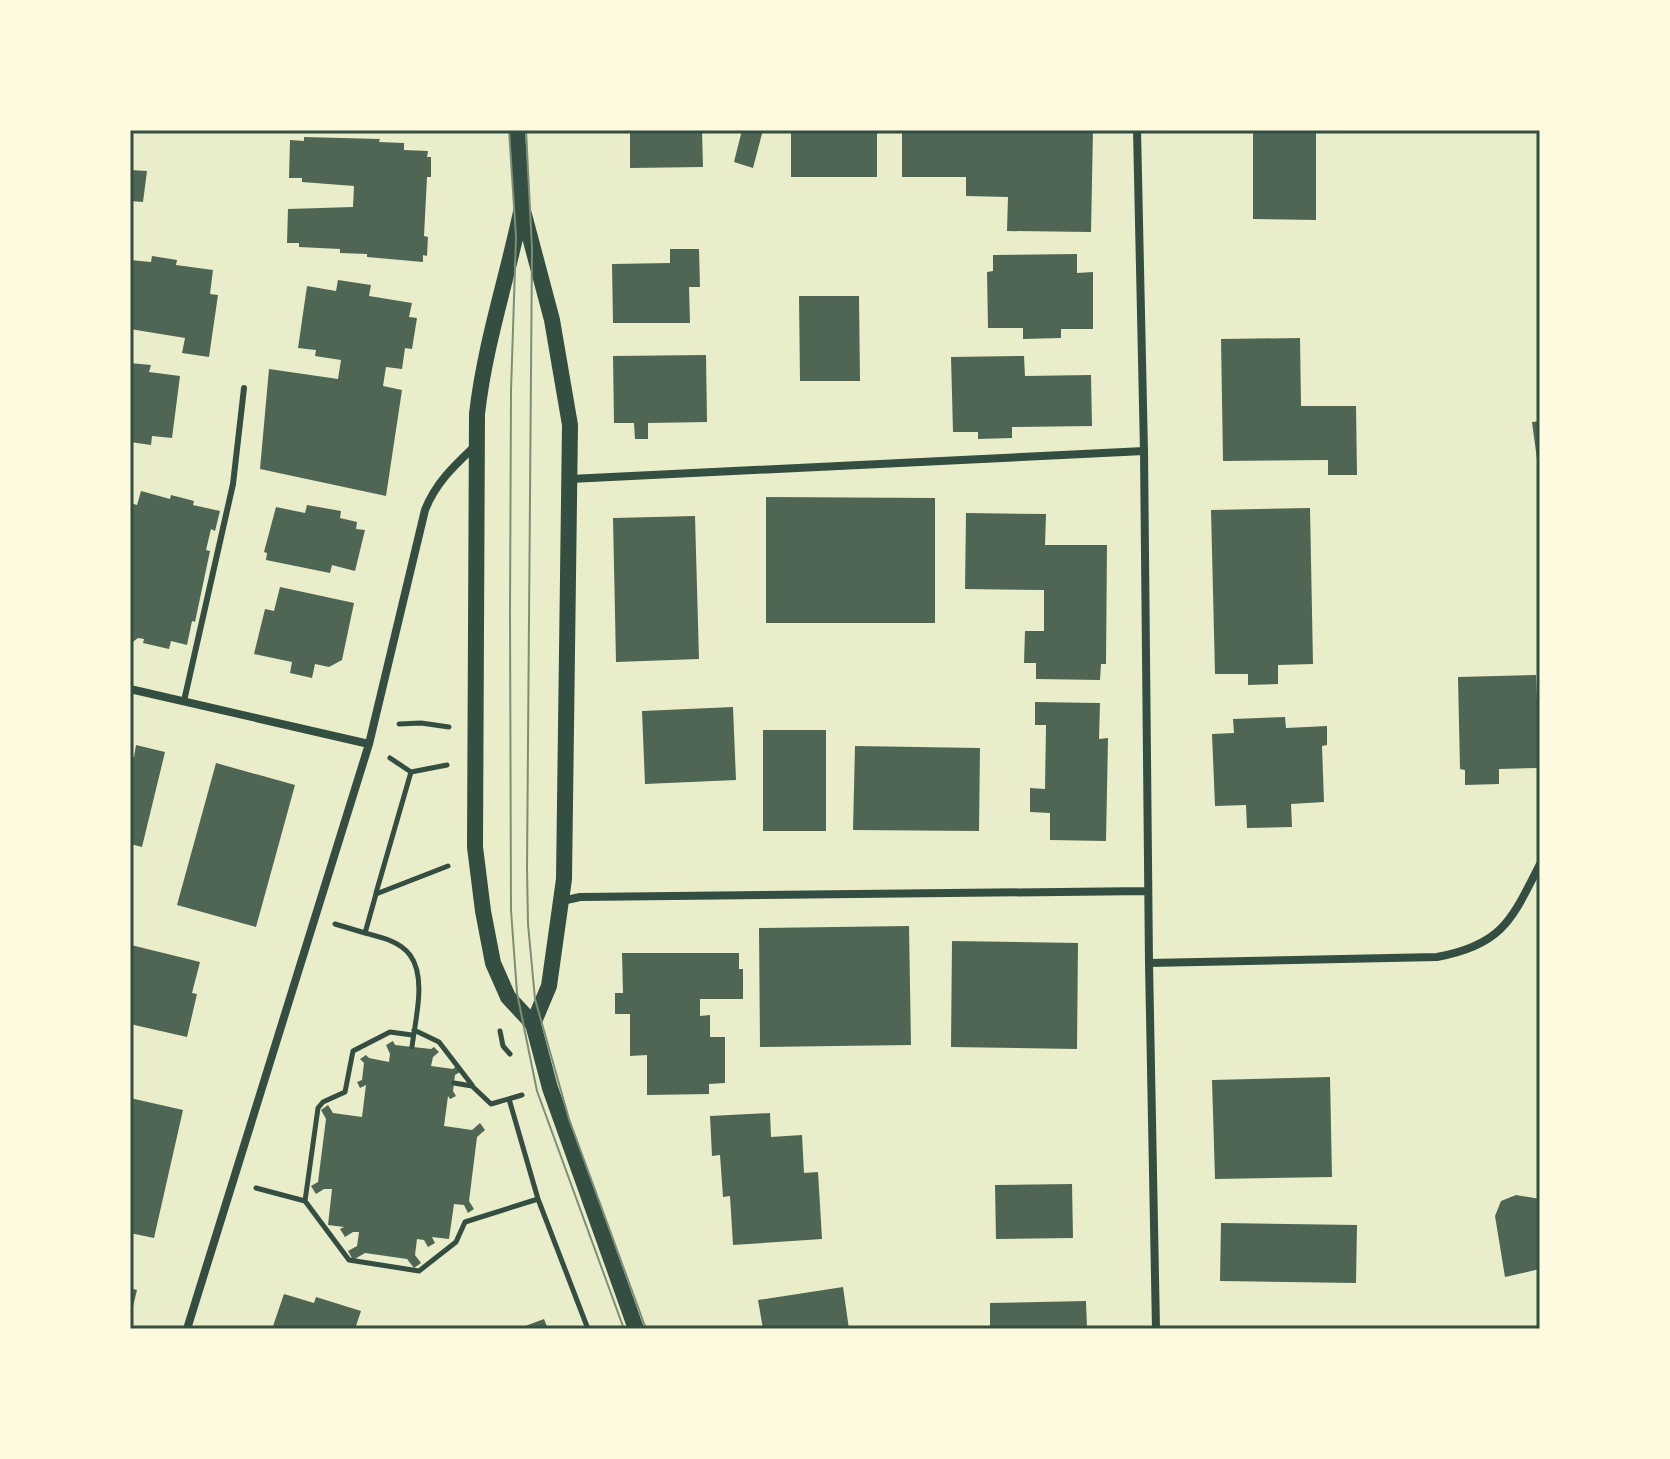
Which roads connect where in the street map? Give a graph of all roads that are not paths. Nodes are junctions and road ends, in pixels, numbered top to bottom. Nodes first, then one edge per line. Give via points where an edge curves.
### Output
1 (517, 130) edge
2 (1137, 130) edge
3 (522, 207) junction
4 (244, 388) dead end
5 (477, 444) junction
6 (1144, 451) junction
7 (569, 479) junction
8 (130, 689) edge
9 (184, 701) junction
10 (369, 744) junction
11 (1540, 864) edge
12 (1148, 891) junction
13 (562, 901) junction
14 (1149, 963) junction
15 (533, 1024) junction
16 (187, 1329) edge
17 (636, 1329) edge
18 (1156, 1329) edge

1 - 3 main road
2 - 6 street
3 - 5 main road via 480,387
3 - 7 main road via 552,320 568,408
4 - 9 lane via 233,484
5 - 10 street via 446,473 425,510
5 - 15 main road via 475,847 493,963 508,997
6 - 7 street
6 - 12 street
7 - 13 main road
8 - 9 street
9 - 10 street
10 - 16 street
11 - 14 street via 1502,929 1458,953
12 - 13 street
12 - 14 street
13 - 15 main road via 549,986
14 - 18 street
15 - 17 main road via 550,1088

